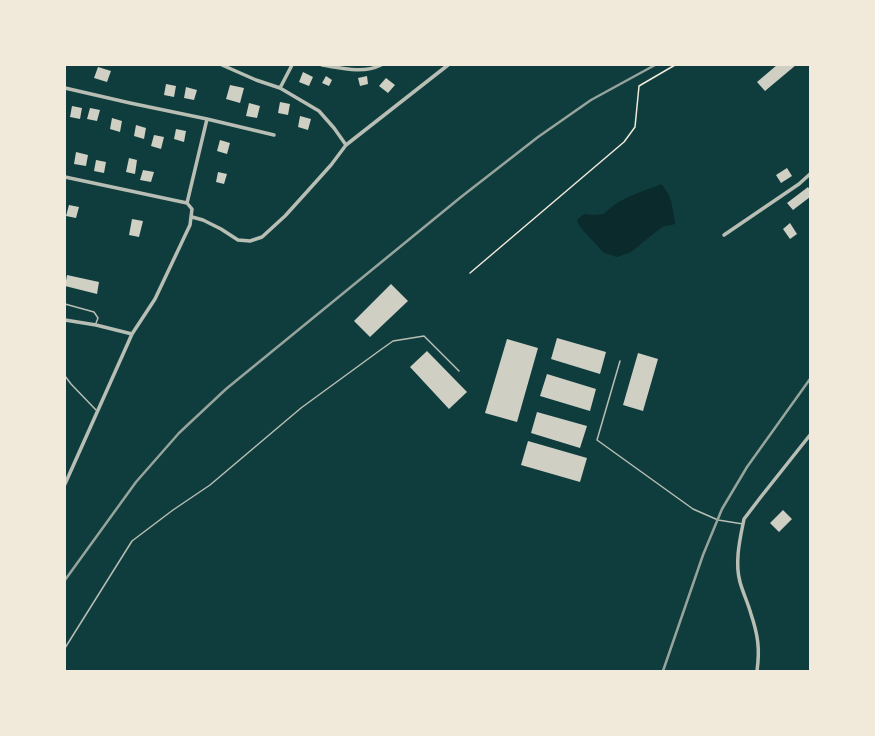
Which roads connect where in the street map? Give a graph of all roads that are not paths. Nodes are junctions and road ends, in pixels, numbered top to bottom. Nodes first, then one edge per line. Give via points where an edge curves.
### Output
1 (222, 65) edge
2 (292, 65) edge
3 (322, 65) edge
4 (381, 65) edge
5 (448, 65) edge
6 (65, 88) edge
7 (280, 88) junction
8 (207, 119) junction
9 (274, 136) dead end
10 (346, 145) junction
11 (810, 174) edge
12 (65, 176) edge
13 (187, 203) junction
14 (192, 217) junction
15 (724, 235) dead end
16 (65, 304) edge
17 (65, 320) edge
18 (96, 325) junction
19 (132, 334) junction
20 (620, 361) dead end
21 (459, 371) dead end
22 (65, 376) edge
23 (98, 412) junction
24 (810, 435) edge
25 (65, 484) edge
26 (743, 524) junction
27 (65, 648) edge
28 (757, 671) edge

1 - 7 street
2 - 7 street
3 - 4 street via 346,69 364,69
5 - 10 street
6 - 8 street
7 - 10 street via 319,111
8 - 9 street
8 - 13 street
10 - 14 street via 285,216 262,237 250,241 238,240 221,229
11 - 15 street
12 - 13 street
13 - 14 street via 192,209
14 - 19 street via 156,300
16 - 18 lane via 94,312 98,318
17 - 18 street
18 - 19 street
19 - 23 street
20 - 26 lane via 597,440 693,509 718,520
21 - 27 lane via 424,336 393,341 301,408 210,486 132,541
22 - 23 lane
23 - 25 street
24 - 26 street via 744,519
26 - 28 street via 738,561 740,582 757,635

